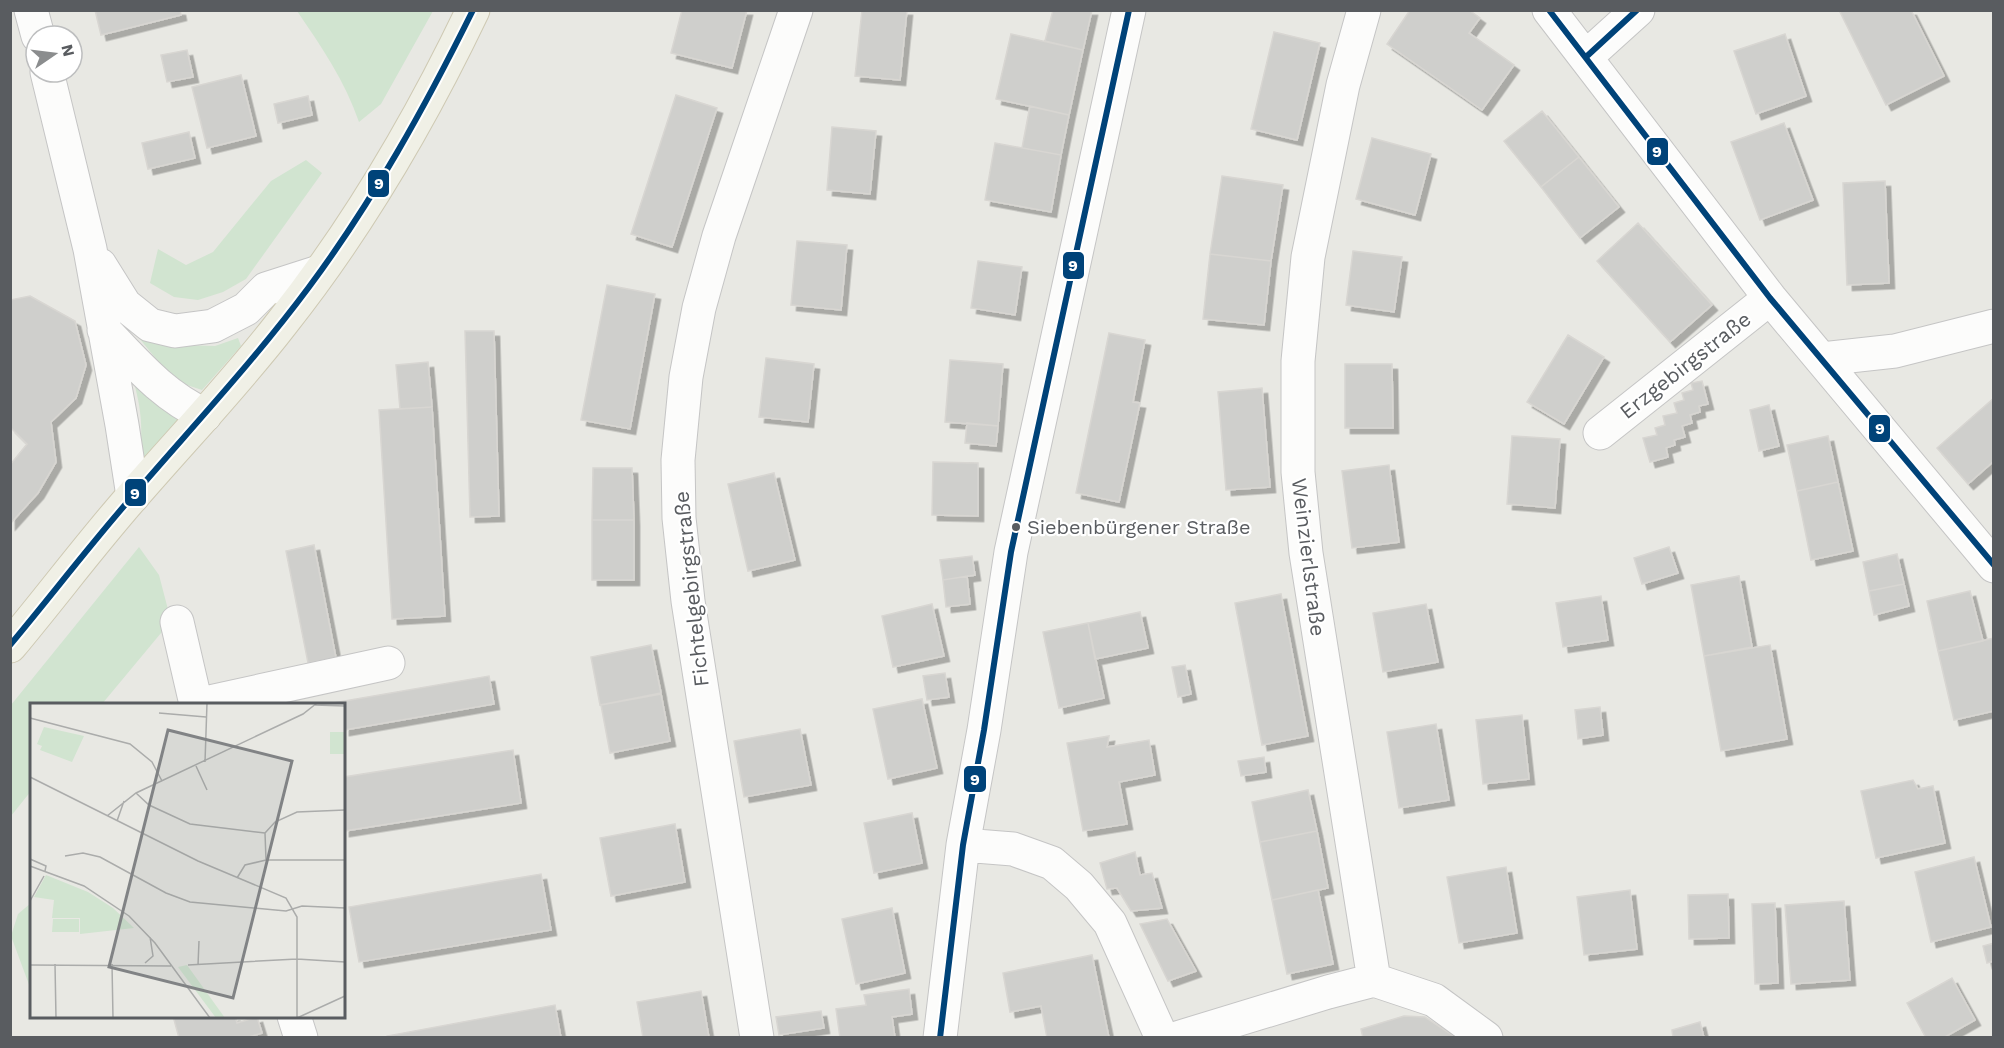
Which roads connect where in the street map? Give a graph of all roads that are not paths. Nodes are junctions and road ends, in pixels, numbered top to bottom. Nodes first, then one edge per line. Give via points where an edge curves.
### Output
1 (473, 10) edge
2 (796, 10) edge
3 (1129, 10) edge
4 (1364, 10) edge
5 (1549, 10) edge
6 (1638, 10) edge
7 (1586, 57) junction
8 (50, 84) edge
9 (90, 249) junction
10 (320, 272) junction
11 (1770, 298) junction
12 (1994, 326) edge
13 (104, 330) junction
14 (1822, 359) junction
15 (205, 415) junction
16 (1600, 433) dead end
17 (133, 496) junction
18 (1994, 566) edge
19 (177, 622) dead end
20 (10, 646) edge
21 (388, 663) dead end
22 (197, 703) edge
23 (207, 703) edge
24 (963, 845) junction
25 (1374, 980) junction
26 (294, 1018) edge
27 (301, 1038) edge
28 (757, 1038) edge
29 (940, 1038) edge
30 (1162, 1038) edge
31 (1177, 1038) edge
32 (1486, 1038) edge

1 - 10 main road via 395,159
2 - 28 street, Fichtelgebirgstraße via 718,236 699,308 686,377 678,460 679,518 688,601
3 - 24 street via 1011,552
4 - 25 street, Weinzierlstraße via 1343,85 1308,257 1298,361 1298,472 1306,553
5 - 7 street, Erzgebirgstraße
6 - 7 street
7 - 11 street, Erzgebirgstraße
8 - 9 street
9 - 10 street via 124,305 150,325 175,331 213,326 246,309 266,288
9 - 13 street
10 - 15 main road
11 - 14 street, Erzgebirgstraße
11 - 16 street, Erzgebirgstraße
12 - 14 street via 1894,351
13 - 15 street via 158,386
13 - 17 street
14 - 18 street, Erzgebirgstraße
15 - 17 main road
17 - 20 main road
19 - 22 street
21 - 23 street
24 - 29 street
24 - 30 street via 1013,849 1052,864 1079,886 1110,923
25 - 31 street
25 - 32 street via 1434,1000
26 - 27 street

